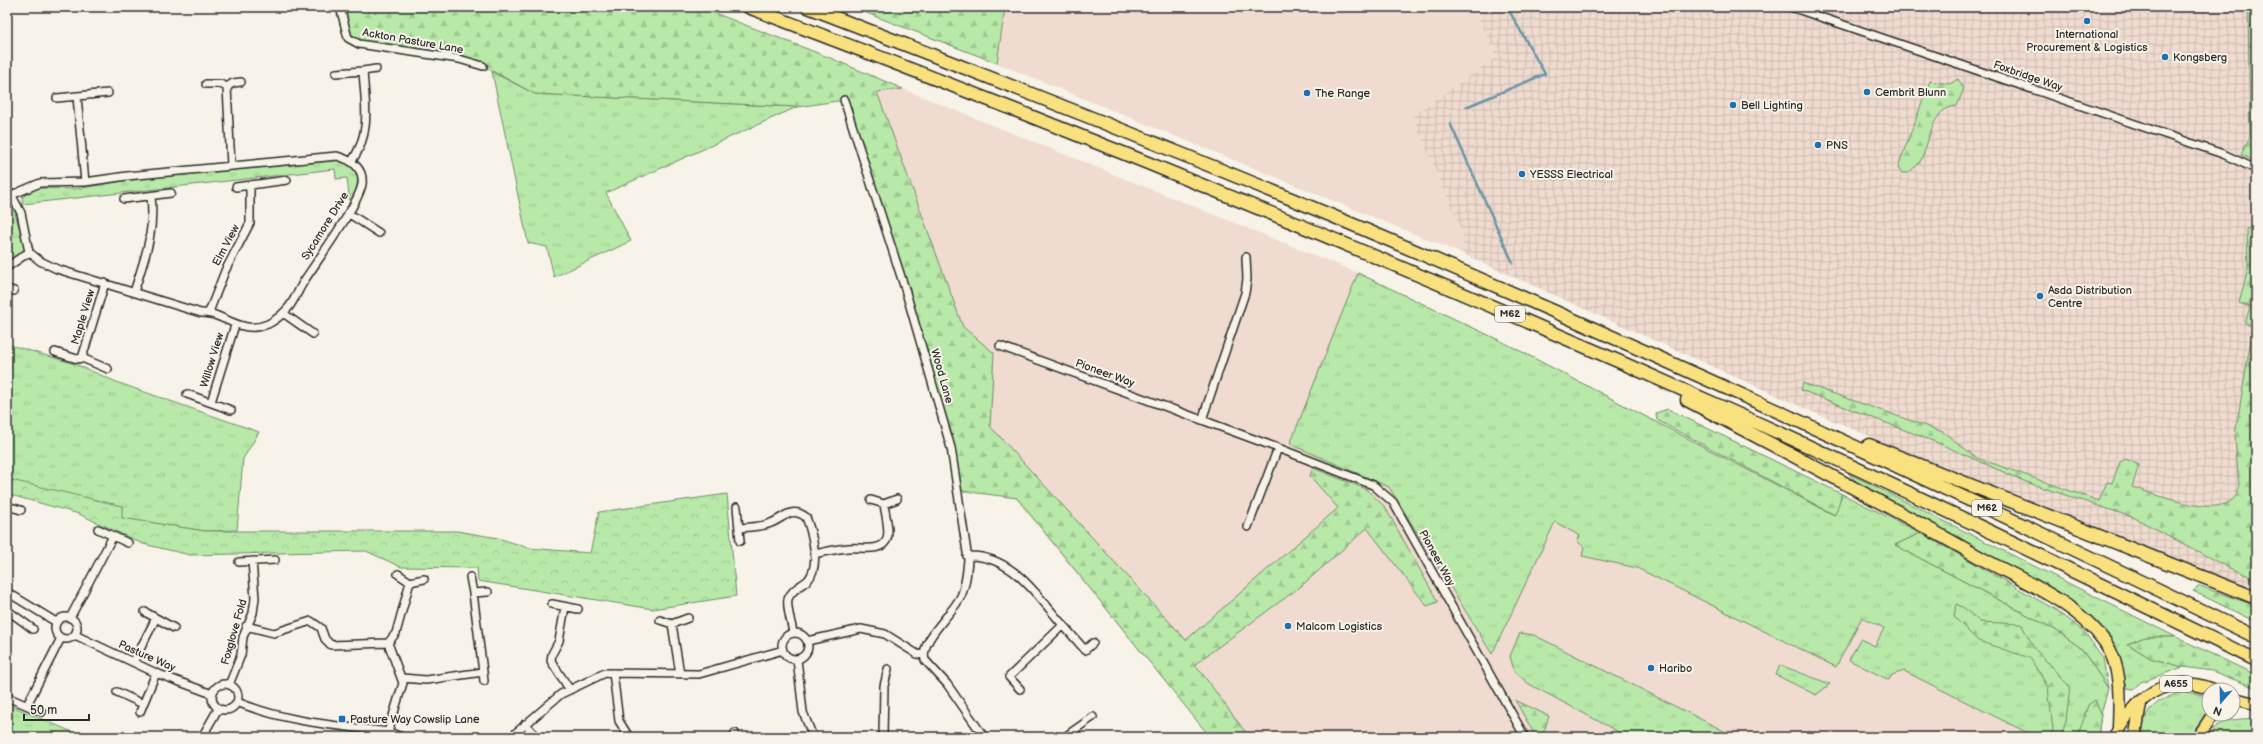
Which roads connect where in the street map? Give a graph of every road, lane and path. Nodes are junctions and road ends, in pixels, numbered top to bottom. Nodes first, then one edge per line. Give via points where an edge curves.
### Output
1 (340, 7) edge
2 (748, 7) edge
3 (808, 7) edge
4 (1791, 7) edge
5 (483, 66) dead end
6 (376, 69) dead end
7 (363, 71) junction
8 (336, 73) dead end
9 (241, 82) dead end
10 (206, 84) dead end
11 (227, 87) junction
12 (108, 93) dead end
13 (77, 97) junction
14 (57, 98) dead end
15 (844, 100) dead end
16 (352, 161) junction
17 (231, 166) junction
18 (2256, 169) edge
19 (287, 180) dead end
20 (85, 182) junction
21 (250, 185) junction
22 (236, 187) dead end
23 (171, 193) dead end
24 (10, 196) edge
25 (151, 196) junction
26 (124, 199) dead end
27 (348, 214) junction
28 (379, 233) dead end
29 (29, 252) junction
30 (1246, 257) dead end
31 (7, 267) edge
32 (105, 283) junction
33 (134, 292) junction
34 (209, 312) junction
35 (283, 312) junction
36 (235, 325) junction
37 (313, 334) dead end
38 (1000, 346) dead end
39 (1586, 347) junction
40 (55, 352) dead end
41 (82, 358) junction
42 (108, 369) dead end
43 (1716, 383) junction
44 (187, 394) dead end
45 (210, 402) junction
46 (231, 410) dead end
47 (1202, 420) junction
48 (1278, 448) junction
49 (897, 499) dead end
50 (871, 500) dead end
51 (884, 504) junction
52 (7, 506) edge
53 (737, 507) dead end
54 (21, 510) dead end
55 (739, 528) junction
56 (1248, 528) dead end
57 (98, 529) dead end
58 (113, 536) junction
59 (740, 541) dead end
60 (128, 543) dead end
61 (814, 554) junction
62 (967, 556) junction
63 (275, 560) dead end
64 (239, 562) dead end
65 (252, 562) junction
66 (398, 574) dead end
67 (470, 577) dead end
68 (424, 579) dead end
69 (410, 582) junction
70 (7, 592) edge
71 (488, 592) dead end
72 (473, 593) junction
73 (2256, 598) edge
74 (552, 604) dead end
75 (565, 606) junction
76 (578, 609) dead end
77 (7, 610) edge
78 (145, 612) dead end
79 (70, 618) junction
80 (156, 618) junction
81 (688, 618) dead end
82 (660, 620) dead end
83 (56, 622) junction
84 (672, 624) junction
85 (1063, 625) junction
86 (246, 626) junction
87 (174, 628) dead end
88 (33, 629) dead end
89 (793, 633) junction
90 (75, 635) junction
91 (2256, 637) edge
92 (61, 638) junction
93 (807, 641) junction
94 (388, 643) junction
95 (1093, 643) dead end
96 (783, 650) junction
97 (923, 655) junction
98 (797, 659) junction
99 (2256, 660) edge
100 (134, 661) junction
101 (888, 669) dead end
102 (483, 672) junction
103 (156, 673) junction
104 (613, 673) junction
105 (680, 674) junction
106 (402, 678) junction
107 (484, 681) dead end
108 (229, 684) junction
109 (2201, 685) edge
110 (1020, 689) dead end
111 (570, 690) junction
112 (117, 692) dead end
113 (212, 694) junction
114 (10, 698) edge
115 (2142, 700) junction
116 (2241, 700) edge
117 (237, 702) junction
118 (143, 704) junction
119 (2256, 704) edge
120 (27, 705) junction
121 (2241, 707) edge
122 (218, 709) junction
123 (42, 712) dead end
124 (140, 712) dead end
125 (1093, 717) dead end
126 (2208, 722) edge
127 (525, 724) junction
128 (1073, 731) junction
129 (388, 732) junction
130 (2117, 734) edge
131 (202, 737) edge
132 (402, 737) edge
133 (511, 737) edge
134 (537, 737) edge
135 (629, 737) edge
136 (813, 737) edge
137 (883, 737) edge
138 (984, 737) edge
139 (1065, 737) edge
140 (1078, 737) edge
141 (1525, 737) edge
142 (2135, 737) edge
143 (2198, 737) edge

1 - 5 street, Ackton Pasture Lane via 348,38 359,44 459,59
2 - 39 highway, M62 via 1056,125 1428,278
3 - 43 highway, M62 via 1267,189
4 - 18 street, Foxbridge Way via 2223,154
6 - 7 street
7 - 8 street
7 - 16 street via 366,133 362,146
9 - 11 street
10 - 11 street
11 - 17 street
12 - 13 street
13 - 14 street
13 - 20 street
15 - 62 street, Wood Lane via 905,289 951,448
16 - 17 street via 337,156
16 - 27 street, Sycamore Drive via 360,170 362,184
17 - 20 street
19 - 21 street
20 - 24 street via 40,183
21 - 22 street
21 - 34 street, Elm View via 250,223 224,271
23 - 25 street
24 - 29 street via 21,213
25 - 26 street
25 - 33 street via 152,232
27 - 28 street
27 - 35 street, Sycamore Drive via 290,306
29 - 31 street
29 - 32 street, Sycamore Drive via 40,261 58,269
30 - 47 street via 1245,293
32 - 33 street, Sycamore Drive
32 - 41 street, Maple View
33 - 34 street, Sycamore Drive via 201,313
34 - 36 street, Sycamore Drive
35 - 36 street, Sycamore Drive via 266,325
35 - 37 street
36 - 45 street, Willow View
38 - 47 street, Pioneer Way
39 - 99 highway, M62 via 1982,527
39 - 130 highway, M62 via 1958,545 2057,601 2084,620 2096,631 2113,656 2120,693
40 - 41 street, Maple View via 77,359
41 - 42 street, Maple View
43 - 73 highway, M62
43 - 91 highway, M62
44 - 45 street, Willow View
45 - 46 street, Willow View
47 - 48 street, Pioneer Way
48 - 56 street
48 - 141 street, Pioneer Way via 1373,484 1393,502
49 - 51 street
50 - 51 street
51 - 61 street via 887,537 883,545 857,549 850,547
52 - 54 street
53 - 55 street
55 - 59 street
55 - 61 street via 771,523 789,512 802,514 808,523
57 - 58 street
58 - 60 street
58 - 79 street
61 - 89 street via 813,572 791,594 788,601
62 - 85 street via 989,558 1015,571
62 - 97 street, Wood Lane via 966,577 960,597 926,644
63 - 65 street
64 - 65 street
65 - 86 street, Foxglove Fold via 255,598
66 - 69 street
67 - 72 street
68 - 69 street
69 - 94 street via 396,633
70 - 83 street
71 - 72 street
72 - 102 street
74 - 75 street
75 - 76 street
75 - 111 street via 559,641 551,661
77 - 88 street
78 - 80 street
79 - 83 street via 64,617
79 - 90 street via 77,626
80 - 87 street
80 - 100 street
81 - 84 street
82 - 84 street
83 - 92 street via 55,630
84 - 105 street
85 - 95 street via 1085,650
85 - 110 street via 1009,677
86 - 94 street via 274,633 311,621 321,628 325,639 331,645
86 - 108 street, Foxglove Fold via 242,637 241,654
89 - 93 street via 802,635
89 - 96 street via 783,641
90 - 92 street via 67,640
90 - 100 street, Pasture Way
92 - 120 street
93 - 97 street via 861,629 885,634
93 - 98 street via 806,653
94 - 106 street
96 - 98 street via 789,657
96 - 105 street via 699,674
97 - 138 street
98 - 136 street via 803,712
100 - 103 street, Pasture Way
101 - 137 street via 884,686
102 - 106 street via 426,680
102 - 107 street
103 - 113 street, Pasture Way
103 - 118 street
104 - 105 street
104 - 111 street via 605,673
104 - 135 street via 619,721
106 - 129 street via 401,694
108 - 113 street via 220,685
108 - 117 street via 236,689
109 - 115 main road, A655 via 2173,684 2158,688
111 - 127 street via 561,694
112 - 118 street
113 - 122 street via 212,702
114 - 120 street
115 - 130 main road, A655
115 - 142 main road
116 - 119 main road
117 - 122 street via 230,710
117 - 129 street via 267,714 295,721
118 - 124 street
119 - 121 main road
120 - 123 street
122 - 131 street
125 - 128 street
126 - 143 main road
127 - 133 street
127 - 134 street
128 - 139 street
128 - 140 street
129 - 132 street

